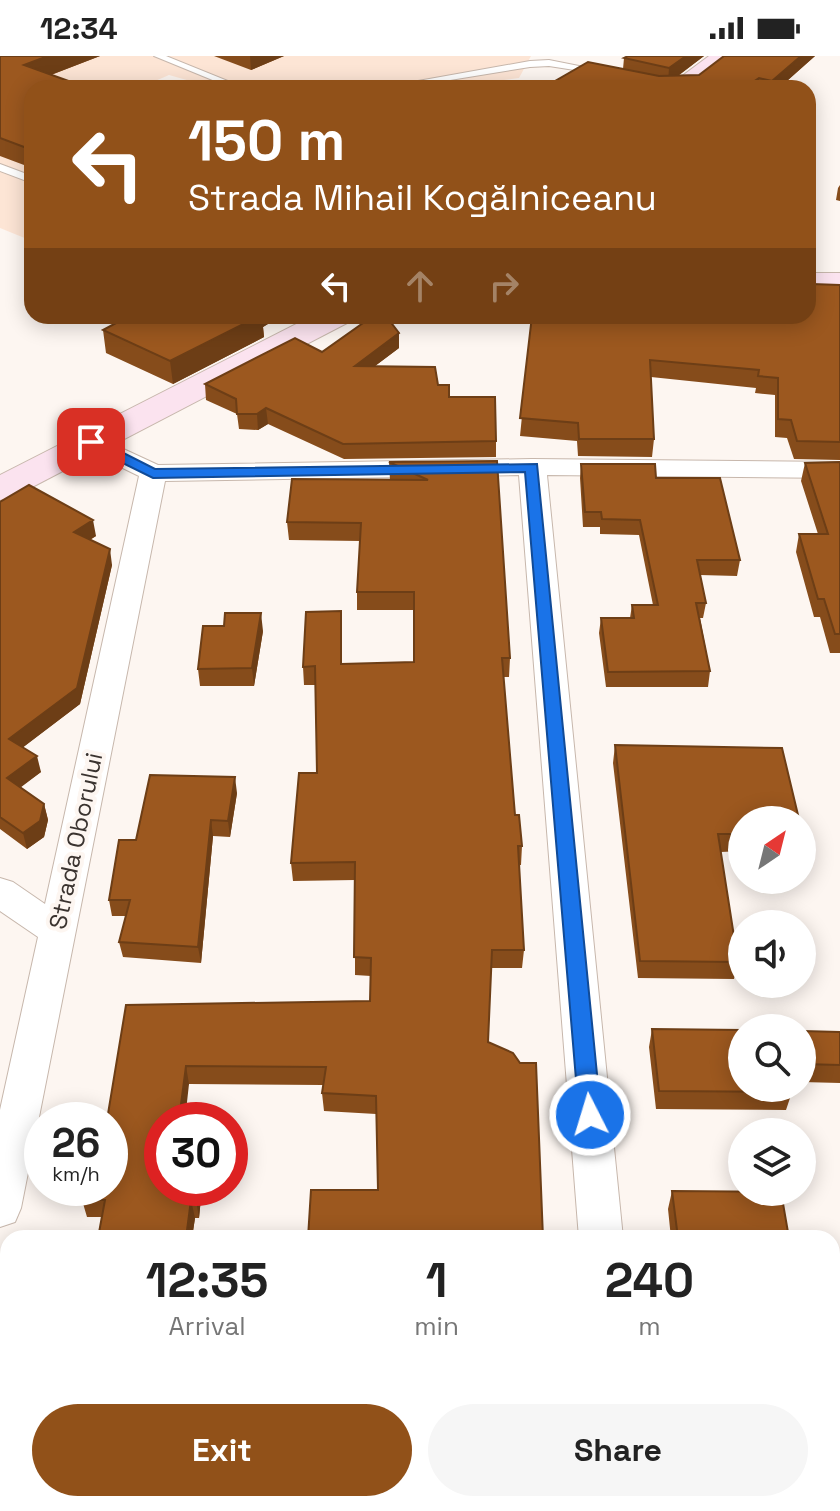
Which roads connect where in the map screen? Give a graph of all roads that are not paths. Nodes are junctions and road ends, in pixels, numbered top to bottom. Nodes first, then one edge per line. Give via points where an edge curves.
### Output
1 (158, 56) edge
2 (725, 56) edge
3 (605, 73) edge
4 (220, 80) edge
5 (433, 80) edge
6 (690, 80) edge
7 (0, 167) edge
8 (24, 177) edge
9 (816, 282) edge
10 (840, 282) edge
11 (320, 324) edge
12 (91, 442) junction
13 (532, 467) junction
14 (840, 470) edge
15 (153, 473) junction
16 (0, 489) edge
17 (0, 892) edge
18 (57, 931) junction
19 (5, 1156) edge
20 (0, 1208) edge
21 (600, 1230) edge

1 - 4 lane
2 - 6 main road
3 - 5 lane via 530,64
7 - 8 lane
9 - 10 main road
11 - 12 main road
12 - 15 street
12 - 16 main road
13 - 14 street
13 - 15 street
13 - 21 street
15 - 18 street, Strada Oborului
17 - 18 street
18 - 19 street, Strada Oborului
19 - 20 street, Strada Oborului

